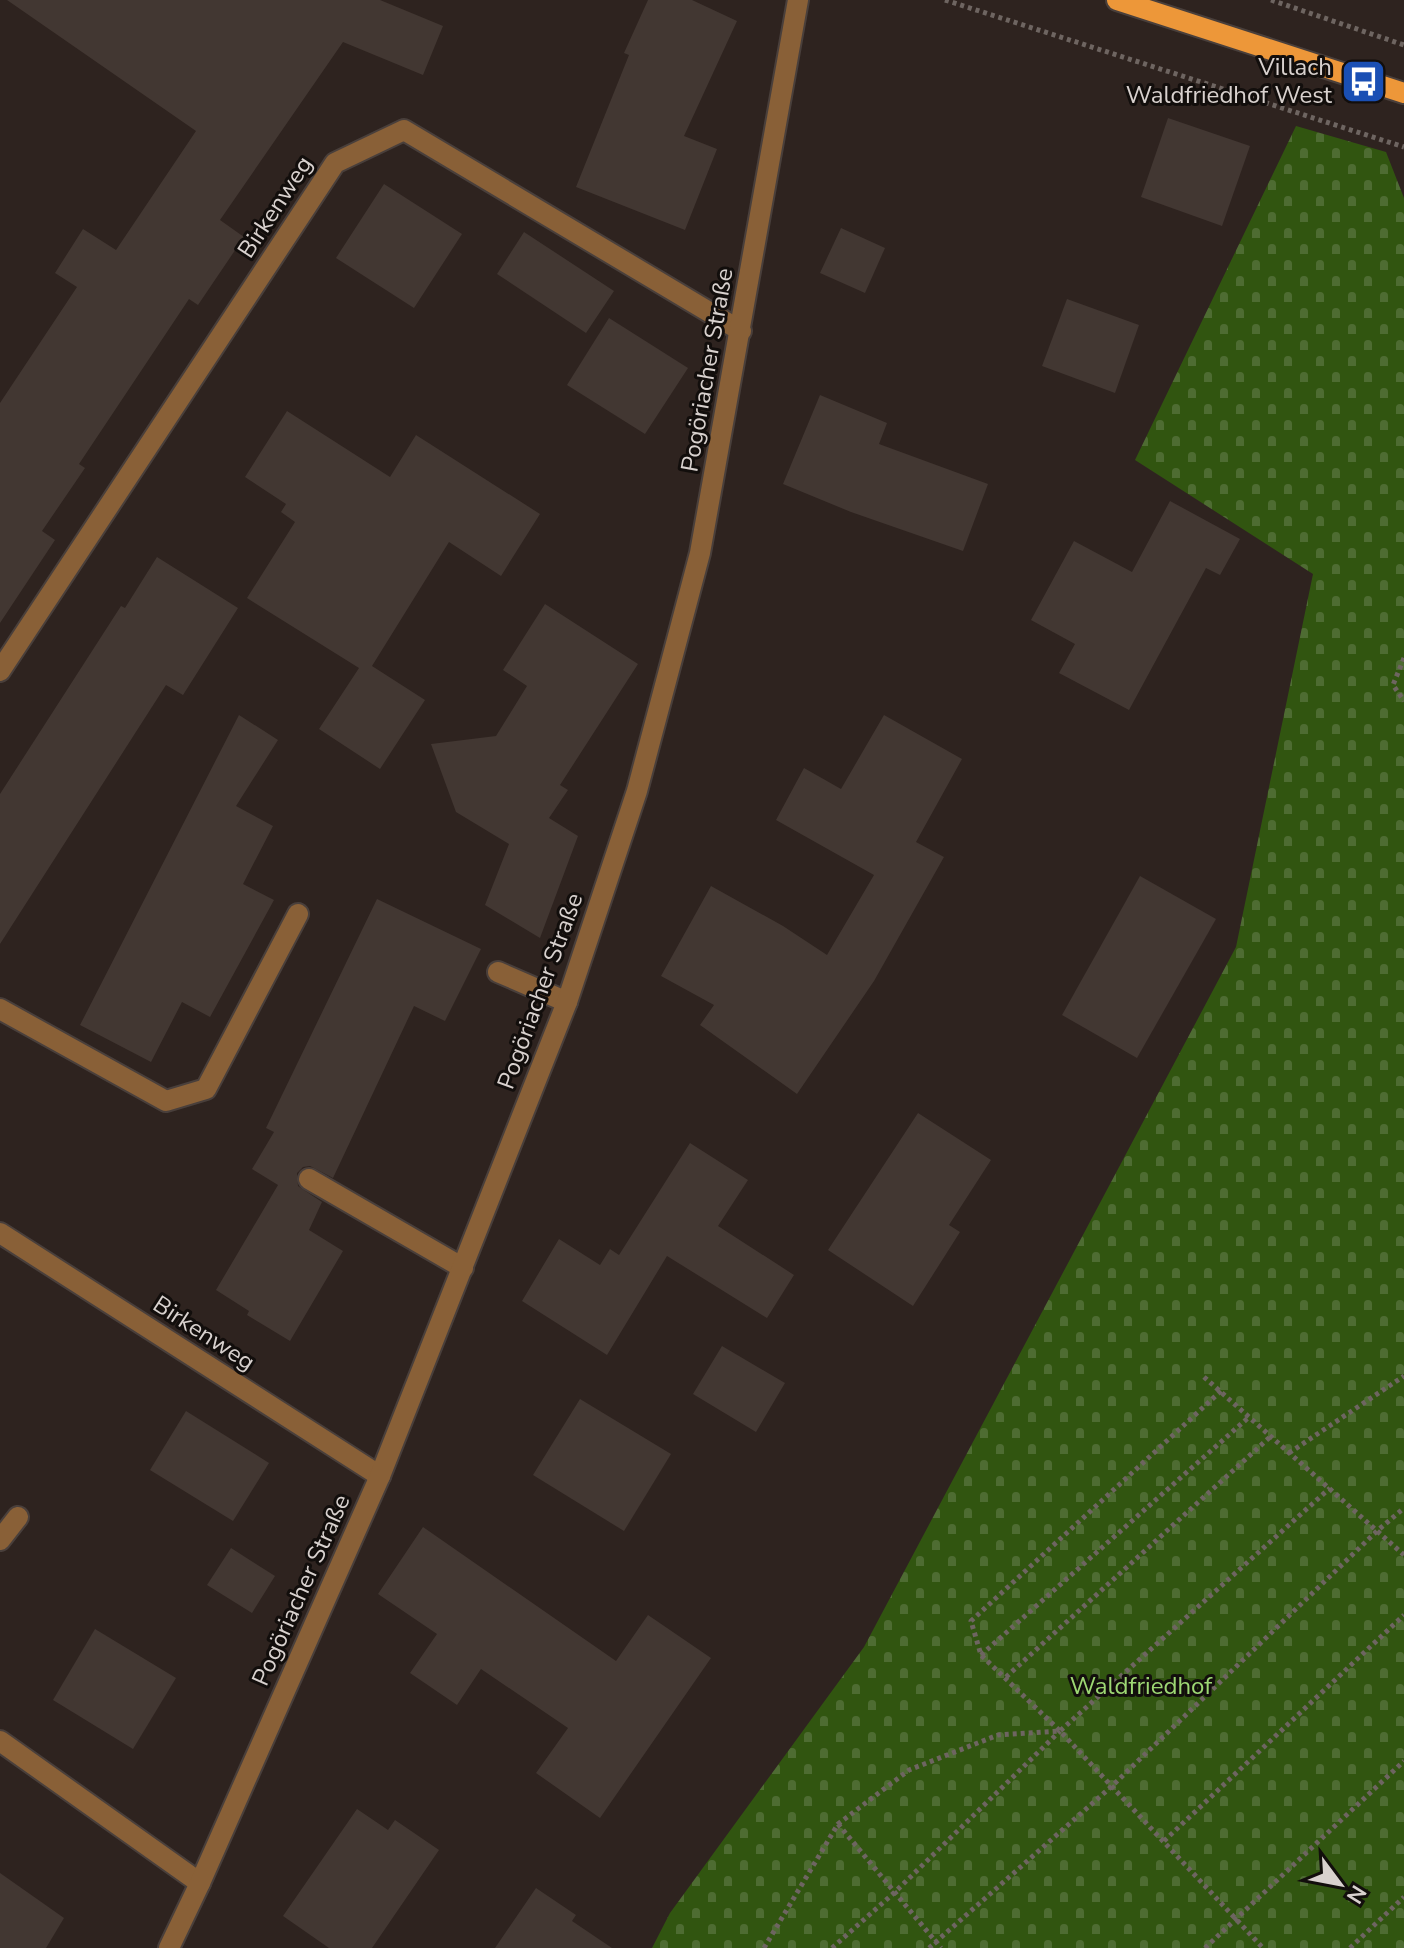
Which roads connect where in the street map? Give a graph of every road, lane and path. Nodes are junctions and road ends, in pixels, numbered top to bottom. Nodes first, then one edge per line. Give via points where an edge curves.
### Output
1 (798, 0) edge
2 (945, 0) edge
3 (1117, 0) edge
4 (1271, 0) edge
5 (1404, 45) edge
6 (1404, 93) edge
7 (1404, 147) edge
8 (741, 331) junction
9 (1404, 658) edge
10 (0, 671) edge
11 (1404, 701) edge
12 (298, 914) dead end
13 (498, 972) dead end
14 (567, 1002) junction
15 (0, 1009) edge
16 (309, 1179) dead end
17 (0, 1233) edge
18 (463, 1268) junction
19 (1404, 1376) edge
20 (1204, 1377) dead end
21 (1221, 1391) junction
22 (1249, 1417) junction
23 (1270, 1437) junction
24 (1289, 1453) junction
25 (380, 1476) junction
26 (1330, 1488) junction
27 (1404, 1508) edge
28 (18, 1517) dead end
29 (1377, 1531) junction
30 (0, 1540) edge
31 (1404, 1555) edge
32 (1404, 1615) edge
33 (981, 1655) junction
34 (1006, 1677) junction
35 (1060, 1731) junction
36 (0, 1741) edge
37 (1404, 1761) edge
38 (1112, 1786) junction
39 (838, 1824) junction
40 (1164, 1841) junction
41 (200, 1883) junction
42 (895, 1892) junction
43 (1404, 1897) edge
44 (1237, 1920) junction
45 (936, 1942) junction
46 (169, 1948) edge
47 (764, 1948) edge
48 (832, 1948) edge
49 (929, 1948) edge
50 (941, 1948) edge
51 (1205, 1948) edge
52 (1263, 1948) edge
53 (1350, 1948) edge

1 - 8 street, Pogöriacher Straße
2 - 7 path
3 - 6 main road
4 - 5 path
8 - 10 street, Birkenweg via 404,130 335,163
8 - 14 street, Pogöriacher Straße via 700,553 637,791
9 - 11 path via 1393,685
12 - 15 street via 206,1089 166,1101
13 - 14 street
14 - 18 street, Pogöriacher Straße
16 - 18 street
17 - 25 street, Birkenweg
18 - 25 street, Pogöriacher Straße
19 - 24 path
20 - 21 path
21 - 22 path
21 - 33 path via 971,1621
22 - 23 path
22 - 33 path
23 - 24 path
23 - 34 path
24 - 26 path
25 - 41 street, Pogöriacher Straße
26 - 29 path
26 - 35 path
27 - 29 path
28 - 30 street
29 - 31 path
29 - 38 path
32 - 40 path
33 - 34 path
34 - 35 path
35 - 38 path
35 - 39 path via 998,1735 909,1770
35 - 42 path
36 - 41 street
37 - 44 path
38 - 40 path
38 - 45 path
39 - 42 path
39 - 47 path
40 - 44 path
41 - 46 street, Pogöriacher Straße
42 - 45 path
42 - 48 path
43 - 53 path
44 - 51 path
44 - 52 path
45 - 49 path
45 - 50 path

